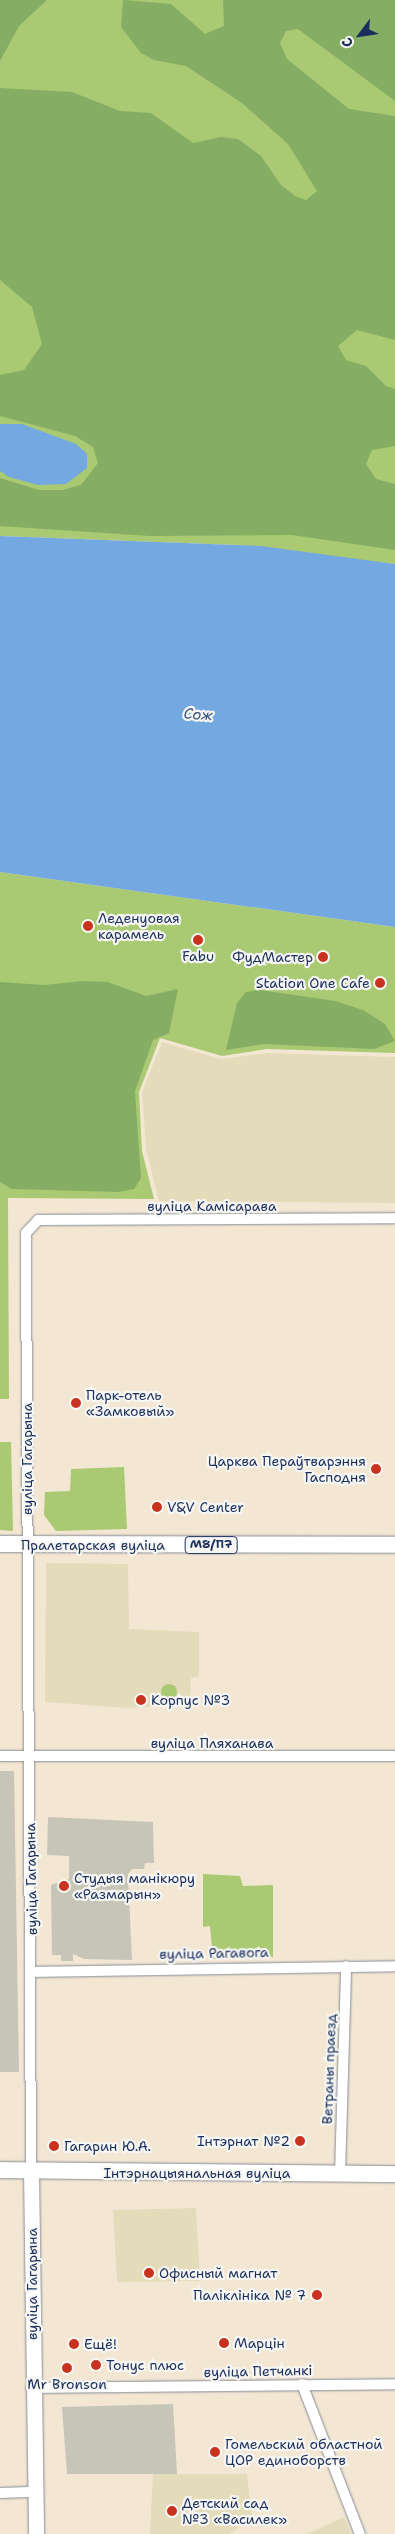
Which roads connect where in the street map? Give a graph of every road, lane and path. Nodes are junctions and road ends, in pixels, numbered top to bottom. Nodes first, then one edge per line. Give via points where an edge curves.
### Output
1 (395, 1218) edge
2 (30, 1224) joint
3 (0, 1544) edge
4 (28, 1544) junction
5 (395, 1545) edge
6 (0, 1756) edge
7 (28, 1756) junction
8 (395, 1756) edge
9 (346, 1966) junction
10 (395, 1966) edge
11 (33, 1972) junction
12 (0, 2170) edge
13 (31, 2170) junction
14 (340, 2174) junction
15 (395, 2174) edge
16 (302, 2384) junction
17 (395, 2384) edge
18 (32, 2388) junction
19 (36, 2492) junction
20 (0, 2493) edge
21 (36, 2534) edge
22 (360, 2534) edge

1 - 2 street, вуліца Камісарава via 38,1220
2 - 4 street, вуліца Гагарына via 26,1233
3 - 4 main road, Пралетарская вуліца / М8/П7
4 - 5 main road, Пралетарская вуліца / М8/П7
4 - 7 street, вуліца Гагарына
6 - 7 street, вуліца Пляханава
7 - 8 street, вуліца Пляханава
7 - 11 street, вуліца Гагарына
9 - 10 street, вуліца Рагавога
9 - 11 street, вуліца Рагавога
9 - 14 street, Ветраны праезд
11 - 13 street, вуліца Гагарына
12 - 13 main road, Інтэрнацыянальная вуліца
13 - 14 main road, Інтэрнацыянальная вуліца
13 - 18 street, вуліца Гагарына
14 - 15 main road, Інтэрнацыянальная вуліца
16 - 17 street, вуліца Петчанкі
16 - 18 street, вуліца Петчанкі
16 - 22 street
18 - 19 street, вуліца Гагарына
19 - 20 street
19 - 21 street, вуліца Гагарына

